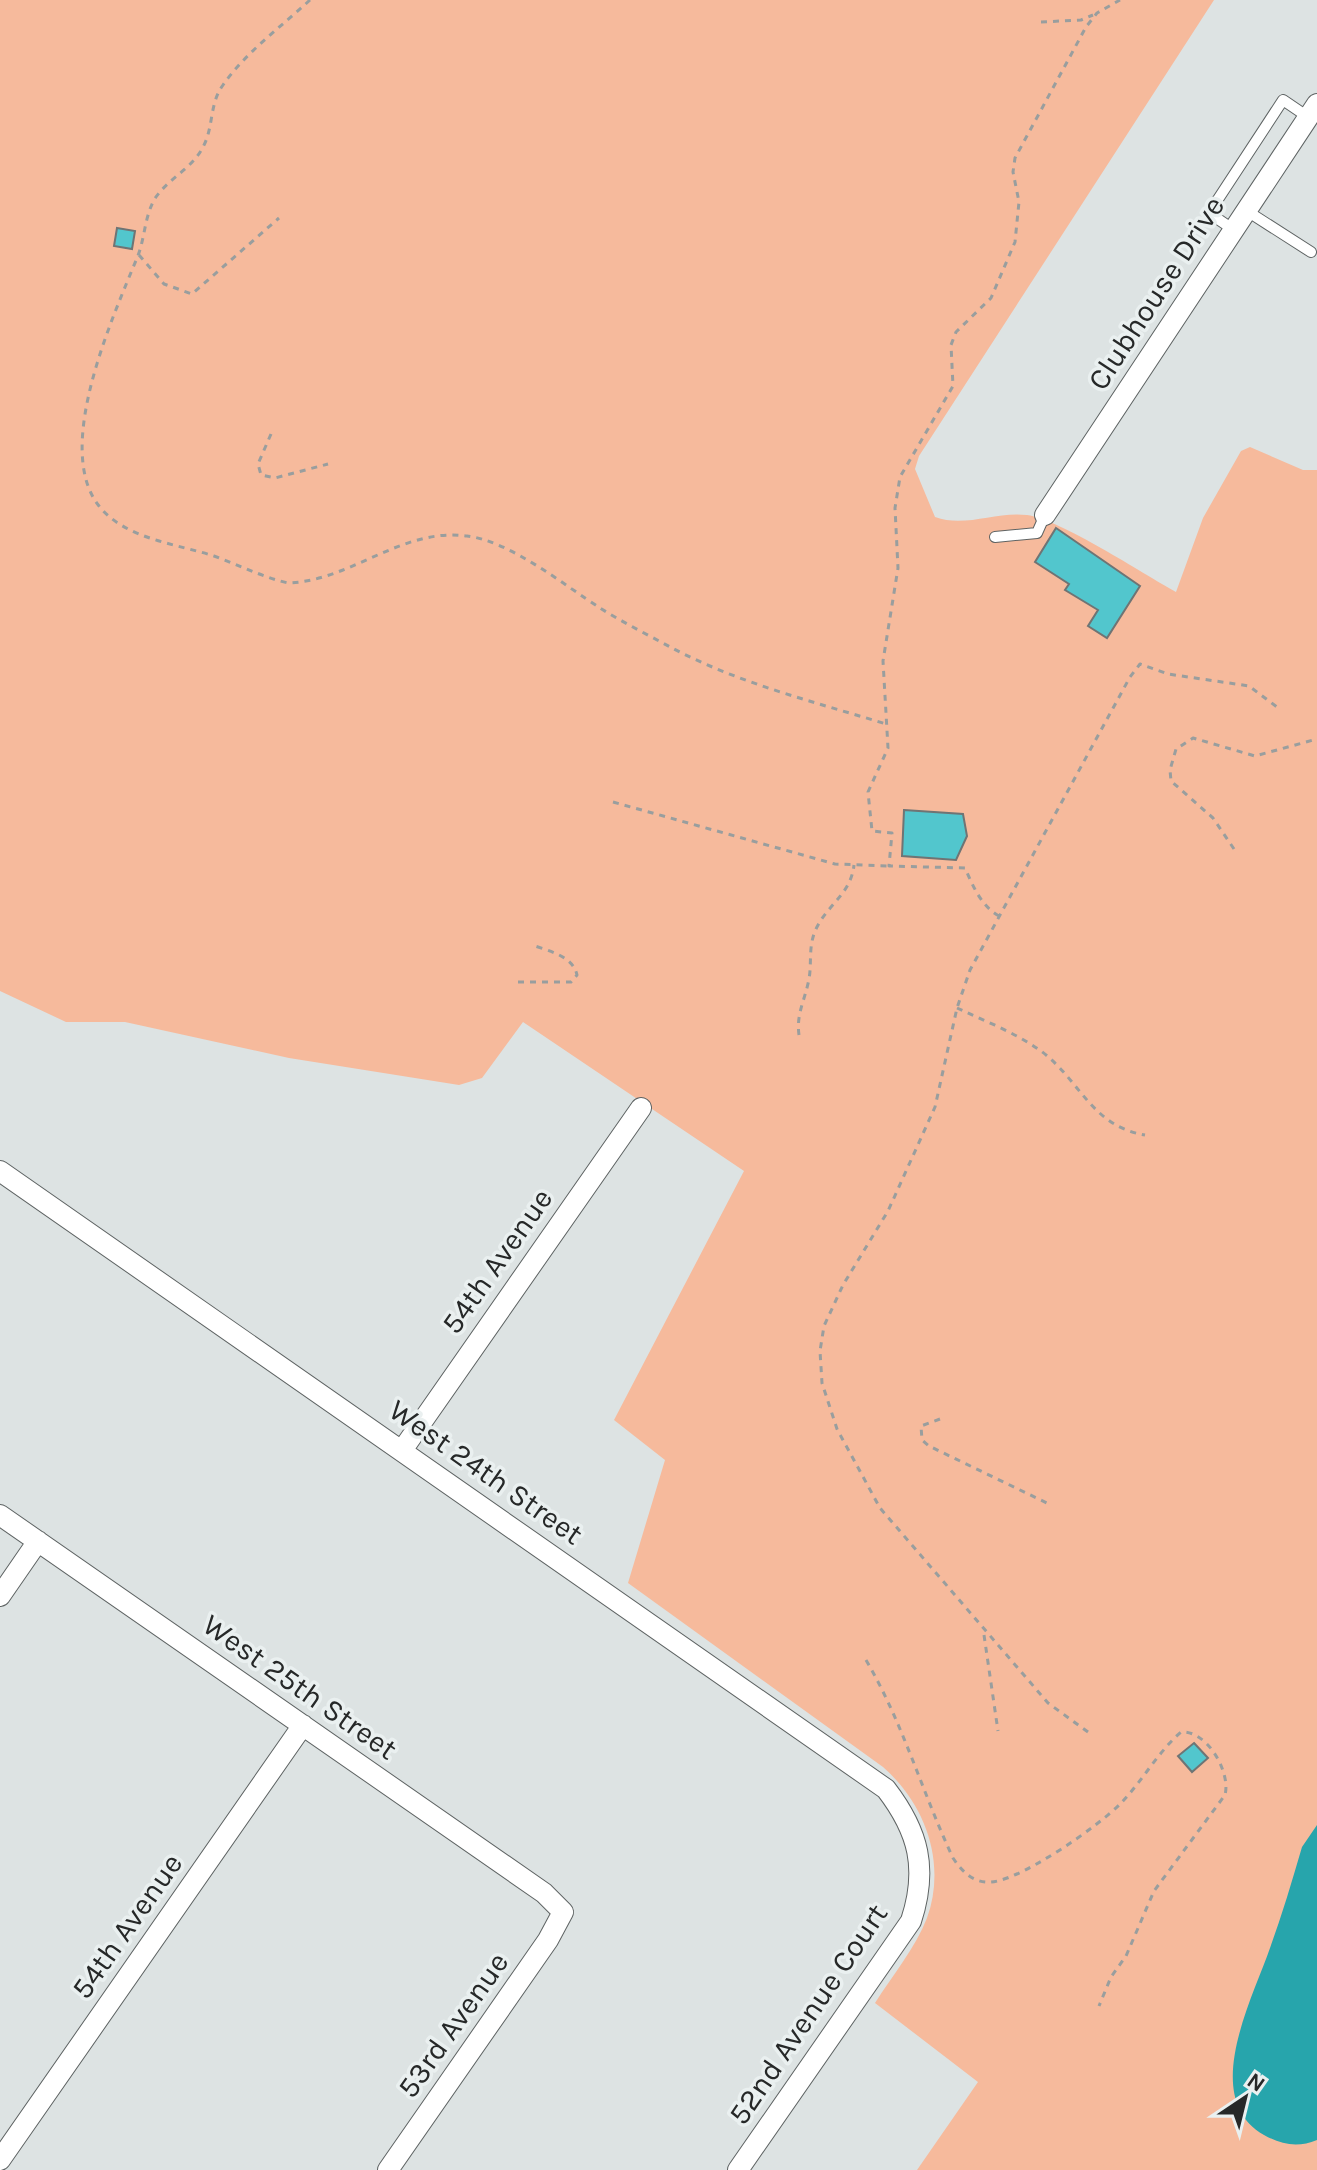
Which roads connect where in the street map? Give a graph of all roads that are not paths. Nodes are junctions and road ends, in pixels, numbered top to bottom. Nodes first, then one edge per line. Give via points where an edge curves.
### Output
1 (1313, 111) edge
2 (1247, 211) junction
3 (1234, 230) junction
4 (1311, 252) dead end
5 (1045, 515) joint
6 (995, 537) dead end
7 (641, 1108) dead end
8 (0, 1171) edge
9 (403, 1449) junction
10 (0, 1515) edge
11 (38, 1541) junction
12 (0, 1596) edge
13 (303, 1725) junction
14 (918, 1841) joint
15 (563, 1912) joint
16 (0, 2160) edge
17 (388, 2170) edge
18 (738, 2170) edge

1 - 2 street, Clubhouse Drive
1 - 3 lane via 1283,100 1209,213
2 - 3 street, Clubhouse Drive
2 - 4 lane
3 - 5 street, Clubhouse Drive
5 - 6 lane via 1037,533
7 - 9 street, 54th Avenue
8 - 9 street, West 24th Street
9 - 14 street, West 24th Street via 886,1789
10 - 11 street, West 25th Street
11 - 12 street
11 - 13 street, West 25th Street
13 - 15 street, West 25th Street via 544,1893
13 - 16 street, 54th Avenue
14 - 18 street, 52nd Avenue Court via 922,1872 911,1921
15 - 17 street, 53rd Avenue

